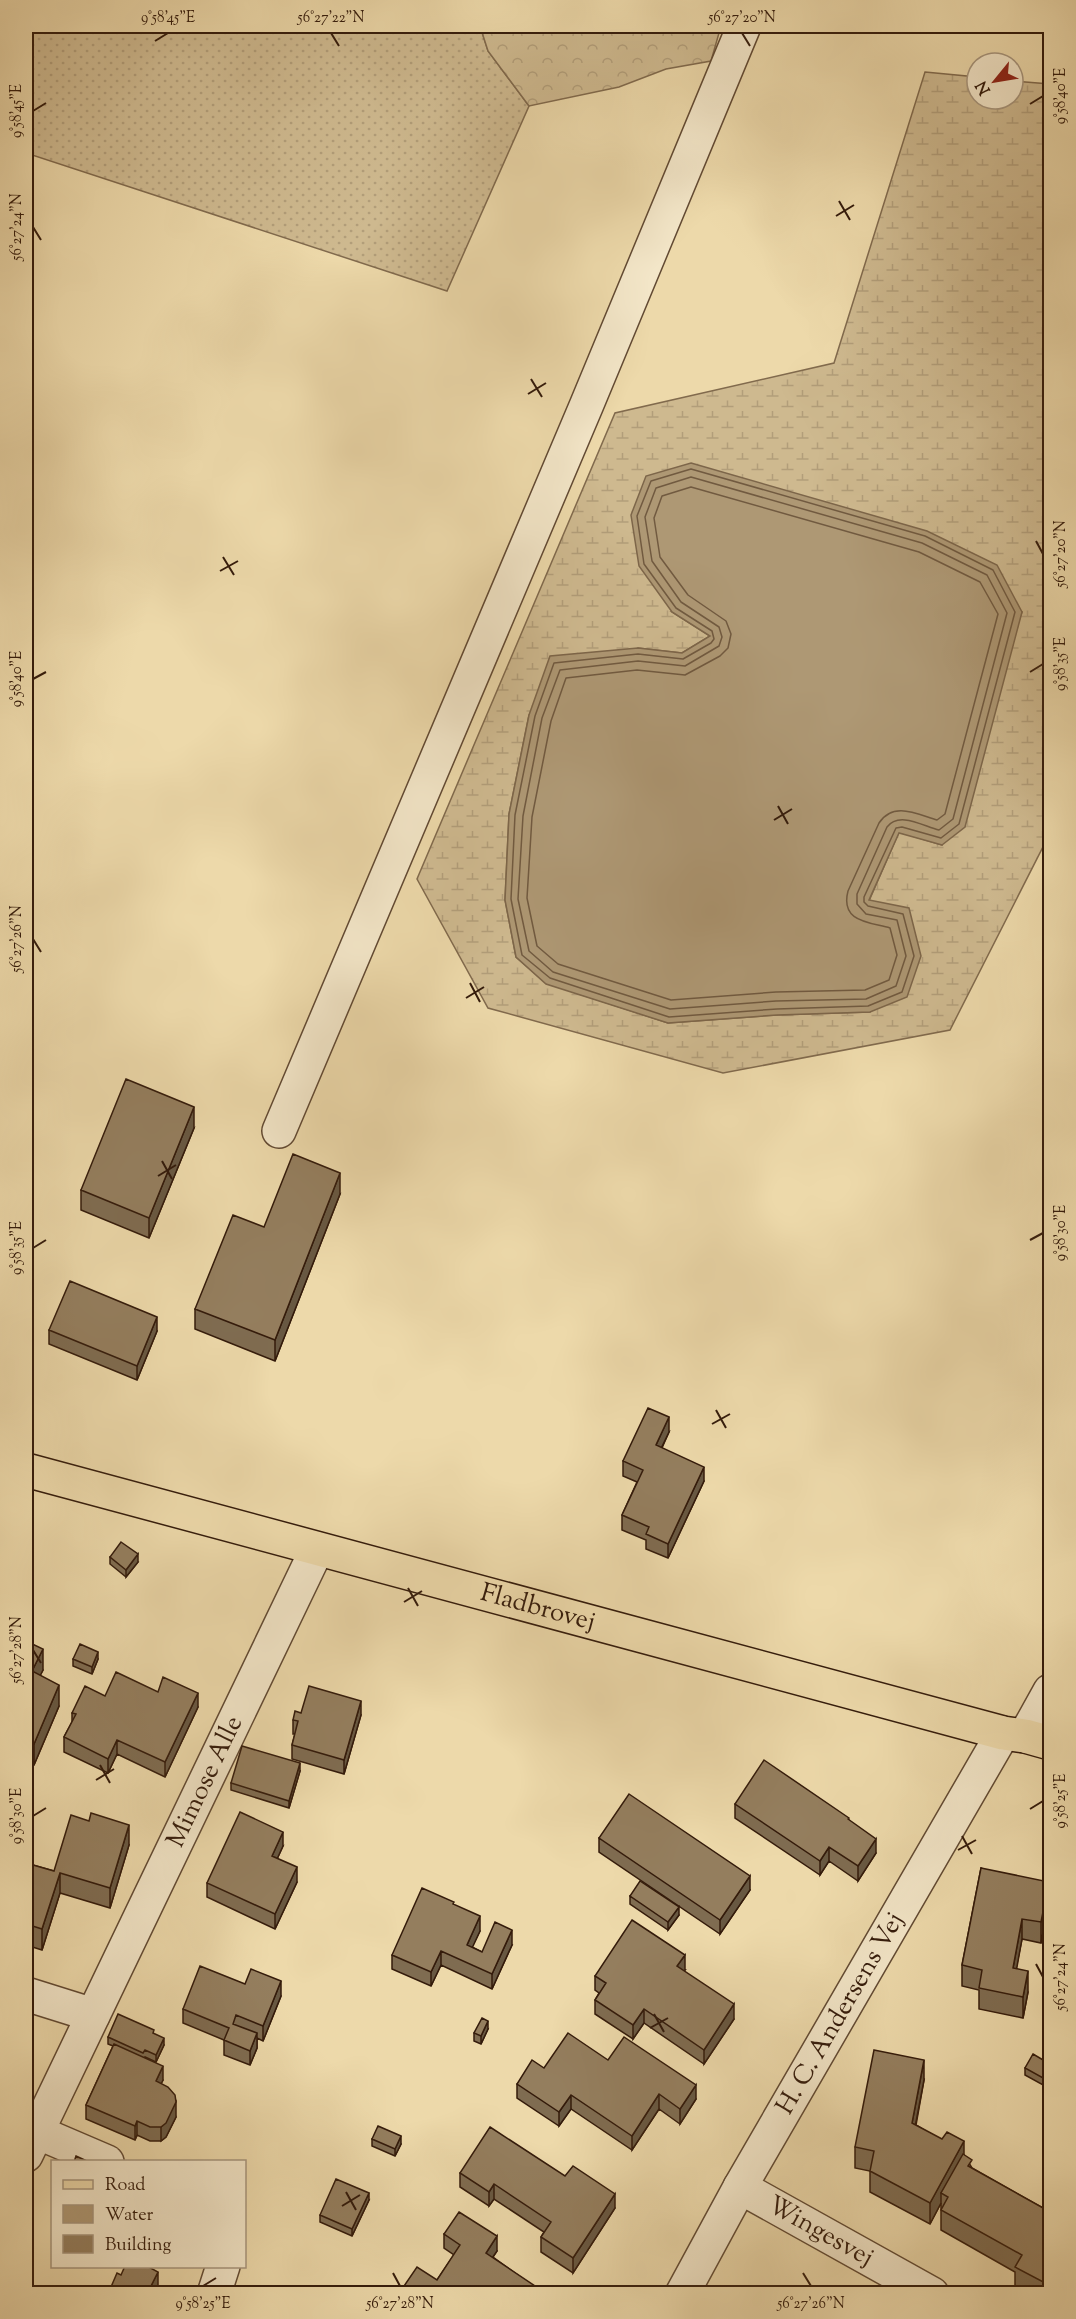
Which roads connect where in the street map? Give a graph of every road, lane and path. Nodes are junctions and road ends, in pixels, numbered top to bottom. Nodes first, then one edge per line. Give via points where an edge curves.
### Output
1 (744, 26) edge
2 (279, 1131) dead end
3 (26, 1470) edge
4 (317, 1549) junction
5 (1050, 1690) edge
6 (1026, 1737) edge
7 (26, 1994) edge
8 (93, 2015) junction
9 (31, 2144) edge
10 (99, 2160) edge
11 (740, 2187) junction
12 (222, 2268) edge
13 (214, 2294) edge
14 (681, 2294) edge
15 (932, 2294) edge

1 - 2 street
3 - 4 main road, Fladbrovej
4 - 6 main road, Fladbrovej
4 - 8 street, Mimose Alle
5 - 6 street, H. C. Andersens Vej
6 - 11 street, H. C. Andersens Vej
7 - 8 street
8 - 9 street, Mimose Alle
9 - 10 street, Mimose Alle
11 - 14 street, H. C. Andersens Vej
11 - 15 street, Wingesvej
12 - 13 street

